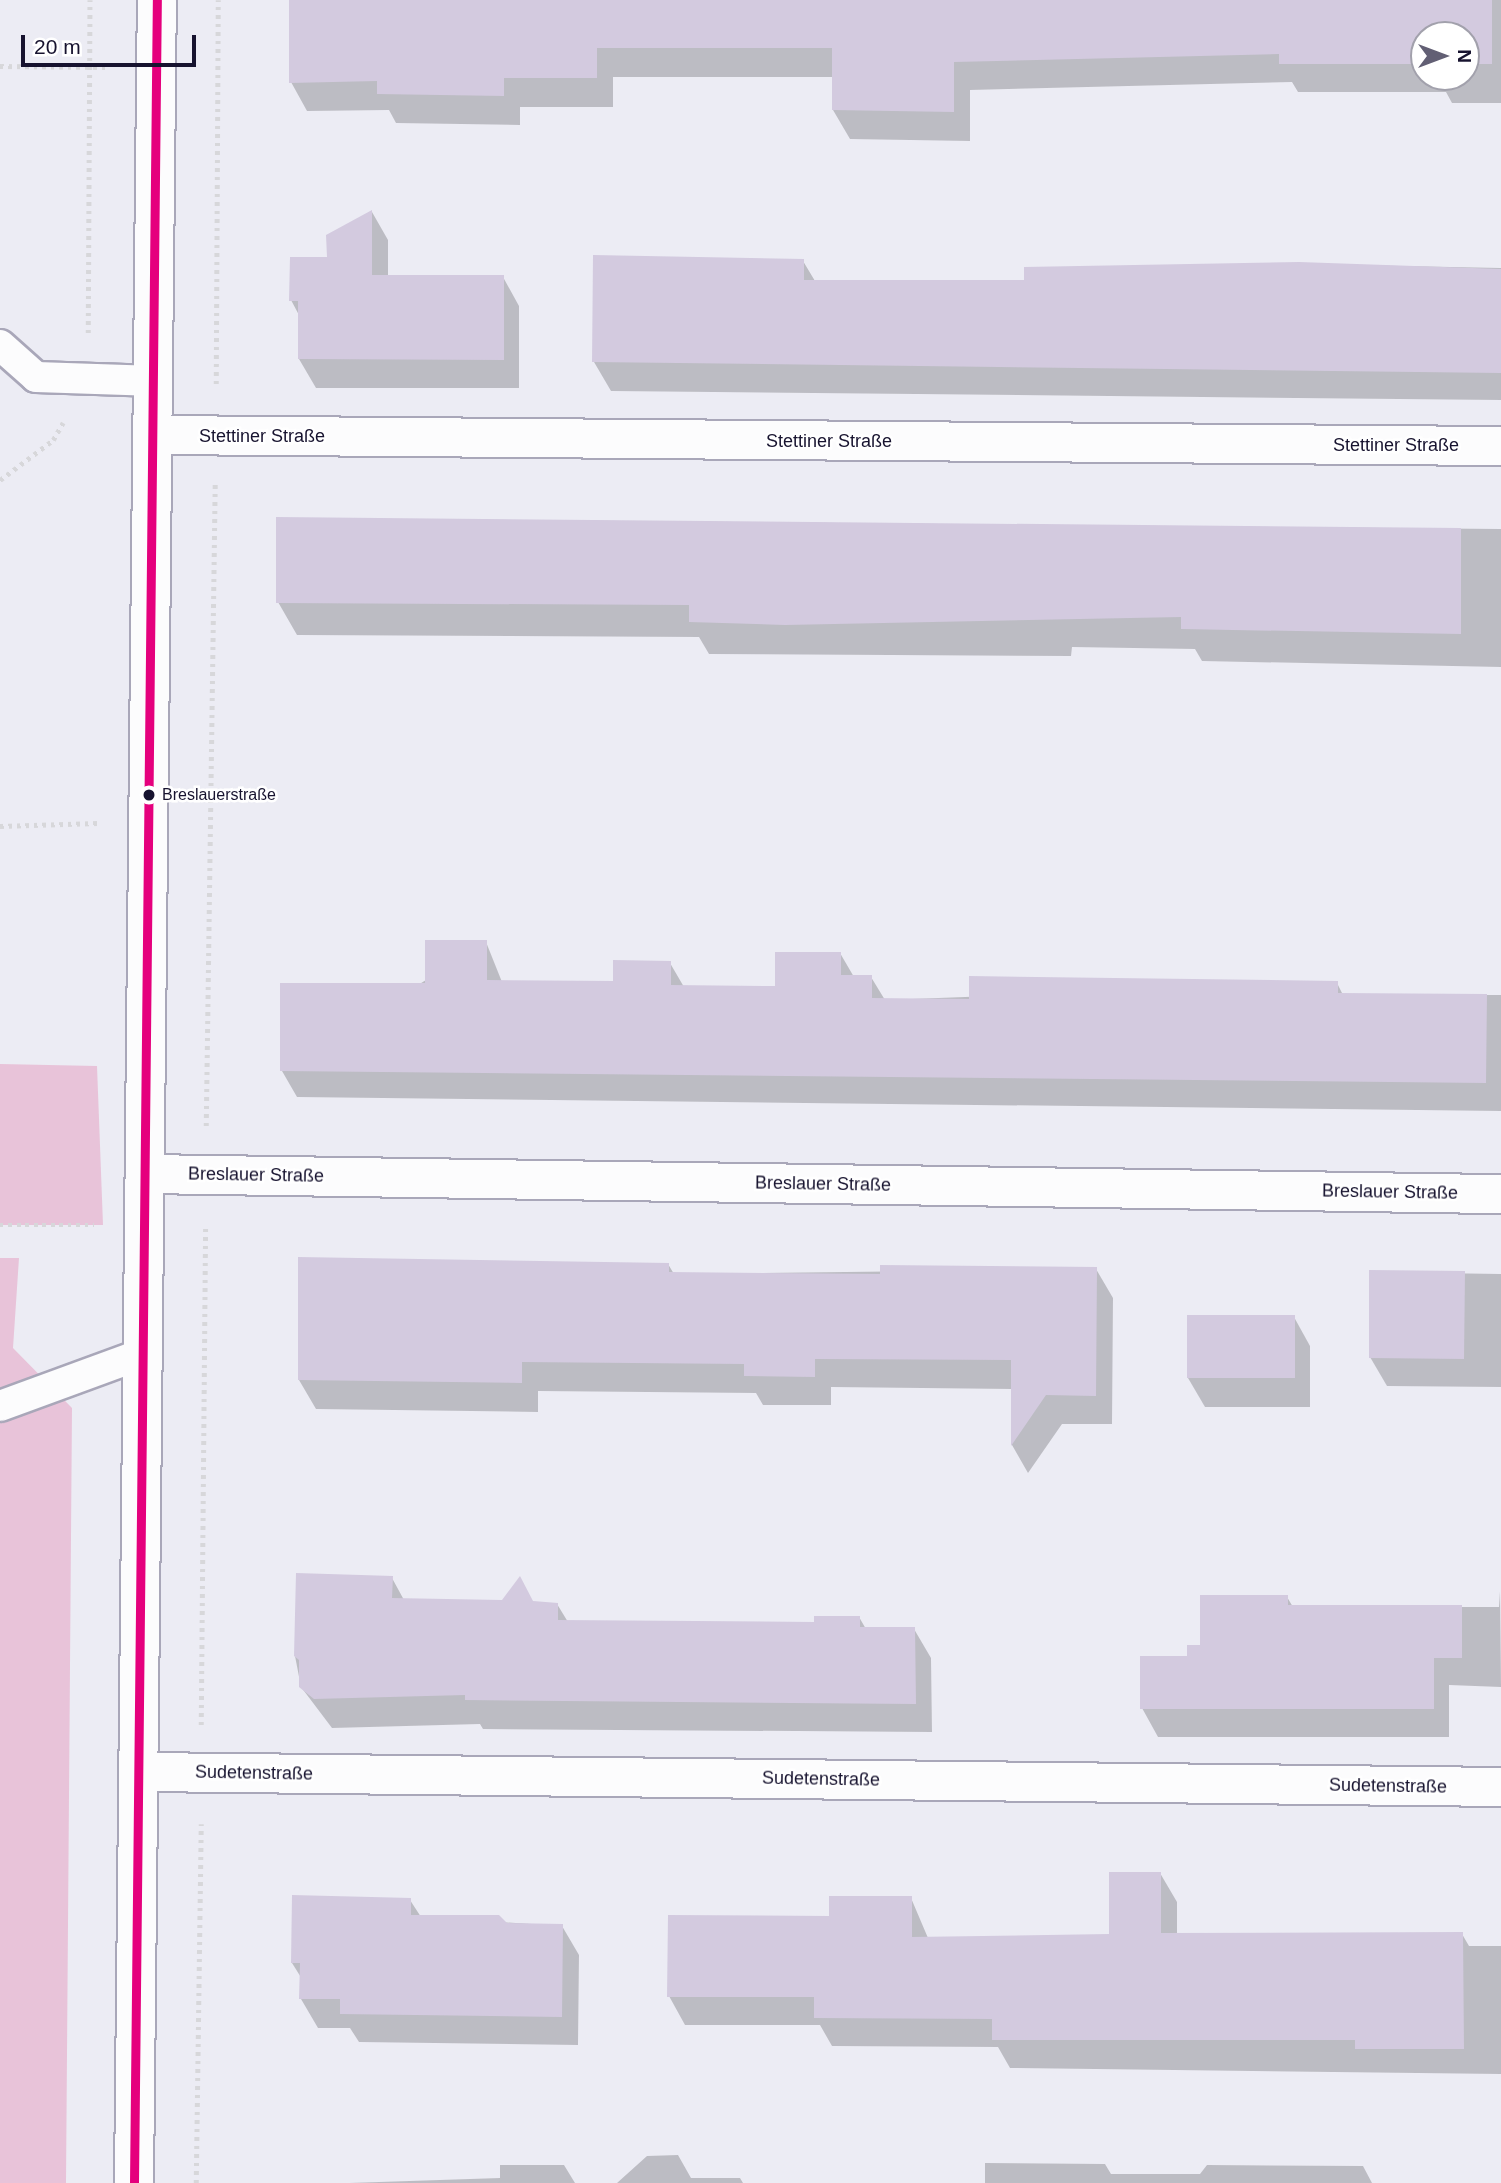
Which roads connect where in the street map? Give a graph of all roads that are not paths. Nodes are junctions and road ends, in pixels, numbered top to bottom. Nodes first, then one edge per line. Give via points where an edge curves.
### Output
1 (157, 0) edge
2 (0, 345) edge
3 (156, 381) junction
4 (156, 435) junction
5 (1501, 446) edge
6 (145, 1174) junction
7 (1501, 1194) edge
8 (145, 1353) junction
9 (0, 1406) edge
10 (142, 1772) junction
11 (1501, 1787) edge
12 (134, 2183) edge

1 - 3 street
2 - 3 lane via 36,377
3 - 4 street
4 - 5 street, Stettiner Straße
4 - 6 street
6 - 7 street, Breslauer Straße
6 - 8 street
8 - 9 lane
8 - 10 street
10 - 11 street, Sudetenstraße
10 - 12 street

